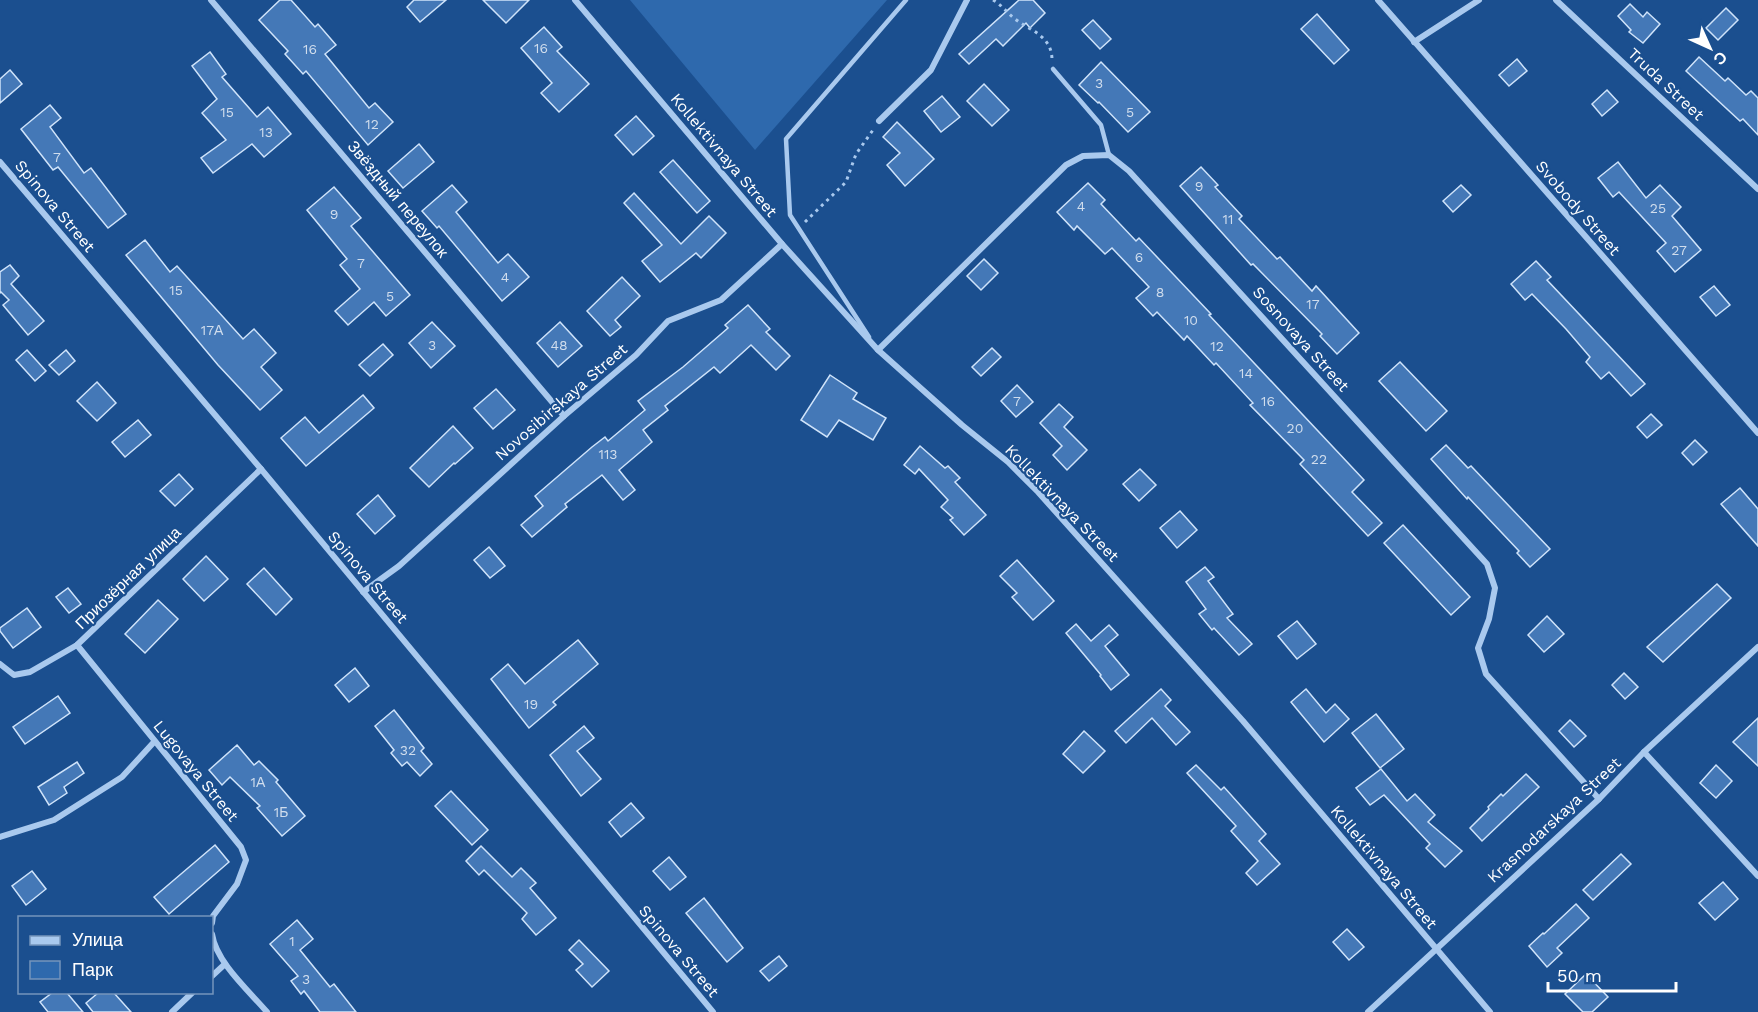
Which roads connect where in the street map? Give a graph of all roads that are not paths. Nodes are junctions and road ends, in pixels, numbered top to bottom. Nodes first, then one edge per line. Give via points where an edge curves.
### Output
1 (211, 0) edge
2 (574, 0) edge
3 (906, 0) edge
4 (967, 0) edge
5 (1378, 0) edge
6 (1479, 0) edge
7 (1556, 0) edge
8 (1414, 42) junction
9 (1053, 69) road end
10 (879, 121) road end
11 (1109, 155) junction
12 (0, 162) edge
13 (1758, 189) edge
14 (782, 244) junction
15 (878, 350) junction
16 (564, 416) junction
17 (1758, 433) edge
18 (261, 469) junction
19 (363, 592) junction
20 (77, 645) junction
21 (1758, 646) edge
22 (0, 664) edge
23 (154, 742) junction
24 (1644, 752) junction
25 (1599, 799) junction
26 (0, 837) edge
27 (1758, 876) edge
28 (213, 916) edge
29 (213, 941) edge
30 (1437, 949) junction
31 (225, 964) junction
32 (213, 975) edge
33 (193, 994) edge
34 (172, 1012) edge
35 (267, 1012) edge
36 (713, 1012) edge
37 (1368, 1012) edge
38 (1490, 1012) edge

1 - 16 street, Звёздный переулок
2 - 14 street, Kollektivnaya Street
3 - 15 lane via 786,139 790,215
4 - 10 street via 931,70
5 - 8 street, Svobody Street
6 - 8 street
7 - 13 street, Truda Street
8 - 17 street, Svobody Street
9 - 11 lane via 1101,125
11 - 15 street via 1083,156 1066,165
11 - 25 street, Sosnovaya Street via 1128,171 1487,564 1495,588 1478,648 1486,674
12 - 18 street, Spinova Street
14 - 15 street, Kollektivnaya Street
14 - 16 street, Novosibirskaya Street via 721,300 668,321 636,355
15 - 30 street, Kollektivnaya Street via 1038,492 1243,721
16 - 19 street, Novosibirskaya Street via 399,566
18 - 19 street, Spinova Street
18 - 20 street, Приозёрная улица
19 - 36 street, Spinova Street
20 - 22 street, Приозёрная улица via 30,672 14,675
20 - 23 street, Lugovaya Street
21 - 24 street, Krasnodarskaya Street
23 - 26 street via 122,777 54,819
23 - 28 street, Lugovaya Street via 241,847 246,860 237,884
24 - 25 street, Krasnodarskaya Street
24 - 27 street
25 - 30 street, Krasnodarskaya Street
29 - 31 street
30 - 37 street, Krasnodarskaya Street
30 - 38 street, Kollektivnaya Street
31 - 32 street
31 - 35 street
33 - 34 street

